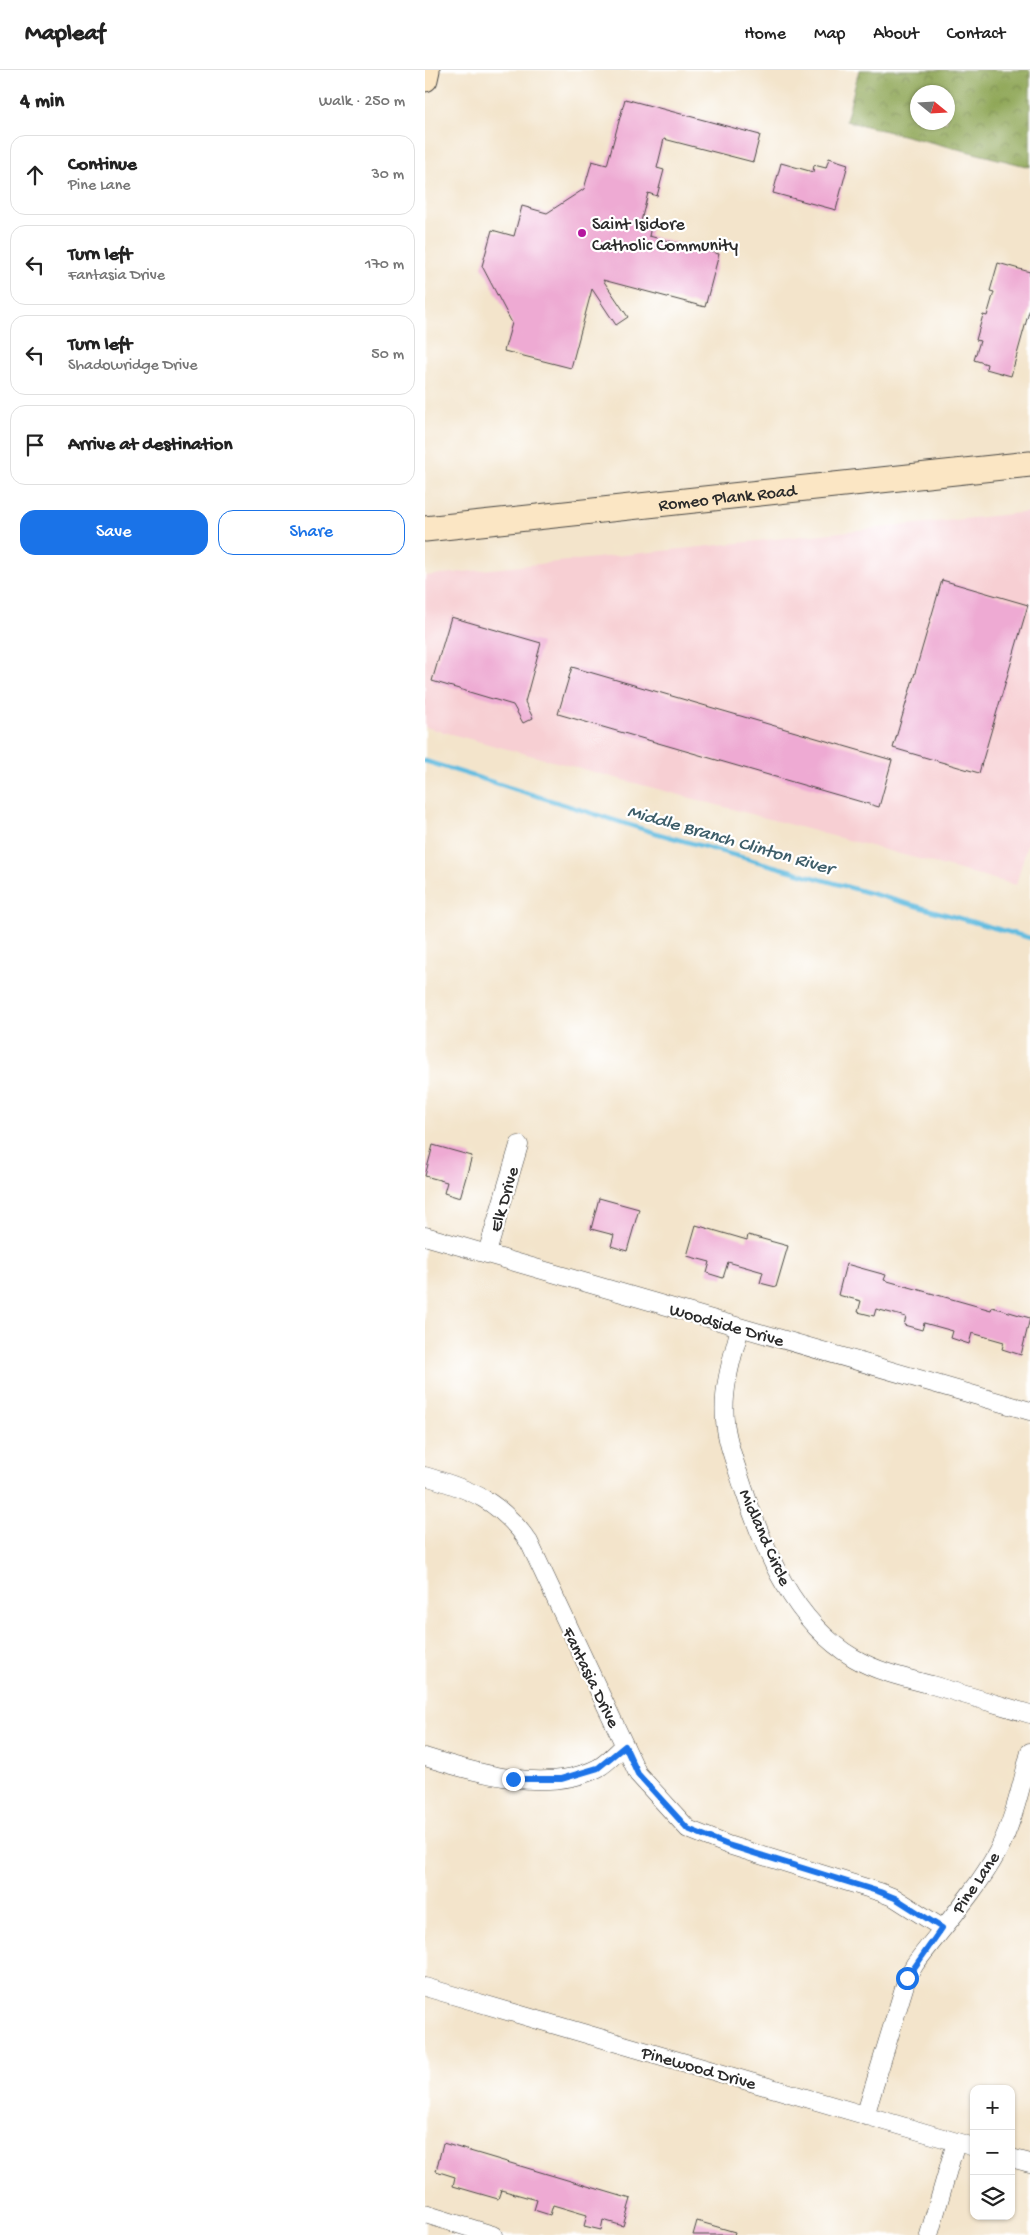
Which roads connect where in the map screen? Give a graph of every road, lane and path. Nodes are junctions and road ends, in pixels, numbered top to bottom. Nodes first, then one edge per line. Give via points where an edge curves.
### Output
1 (427, 70) edge
2 (425, 78) edge
3 (1030, 464) edge
4 (425, 529) edge
5 (519, 1145) dead end
6 (425, 1236) edge
7 (487, 1253) junction
8 (740, 1328) junction
9 (1030, 1411) edge
10 (425, 1476) edge
11 (1030, 1714) edge
12 (625, 1746) junction
13 (1030, 1752) edge
14 (425, 1757) edge
15 (942, 1928) junction
16 (425, 1987) edge
17 (865, 2116) junction
18 (957, 2142) junction
19 (970, 2146) edge
20 (1015, 2159) edge
21 (1030, 2163) edge
22 (425, 2214) edge
23 (493, 2235) edge
24 (929, 2235) edge

1 - 2 main road
3 - 4 main road, Romeo Plank Road
5 - 7 street, Elk Drive
6 - 7 street, Woodside Drive
7 - 8 street, Woodside Drive
8 - 9 street, Woodside Drive
8 - 11 street, Midland Circle via 727,1378 725,1422 729,1445 758,1529 803,1611 828,1640 870,1667
10 - 12 street, Fantasia Drive via 461,1487 489,1501 514,1520 529,1542
12 - 14 street via 598,1768 561,1779 513,1779 470,1771
12 - 15 street, Fantasia Drive via 638,1774 688,1829 728,1845 880,1892
13 - 15 street, Pine Lane via 1015,1812 997,1853
15 - 17 street, Pine Lane via 907,1978
16 - 17 street, Pinewood Drive
17 - 18 street, Pinewood Drive
18 - 19 street, Pinewood Drive
18 - 24 street
20 - 21 street
22 - 23 street

